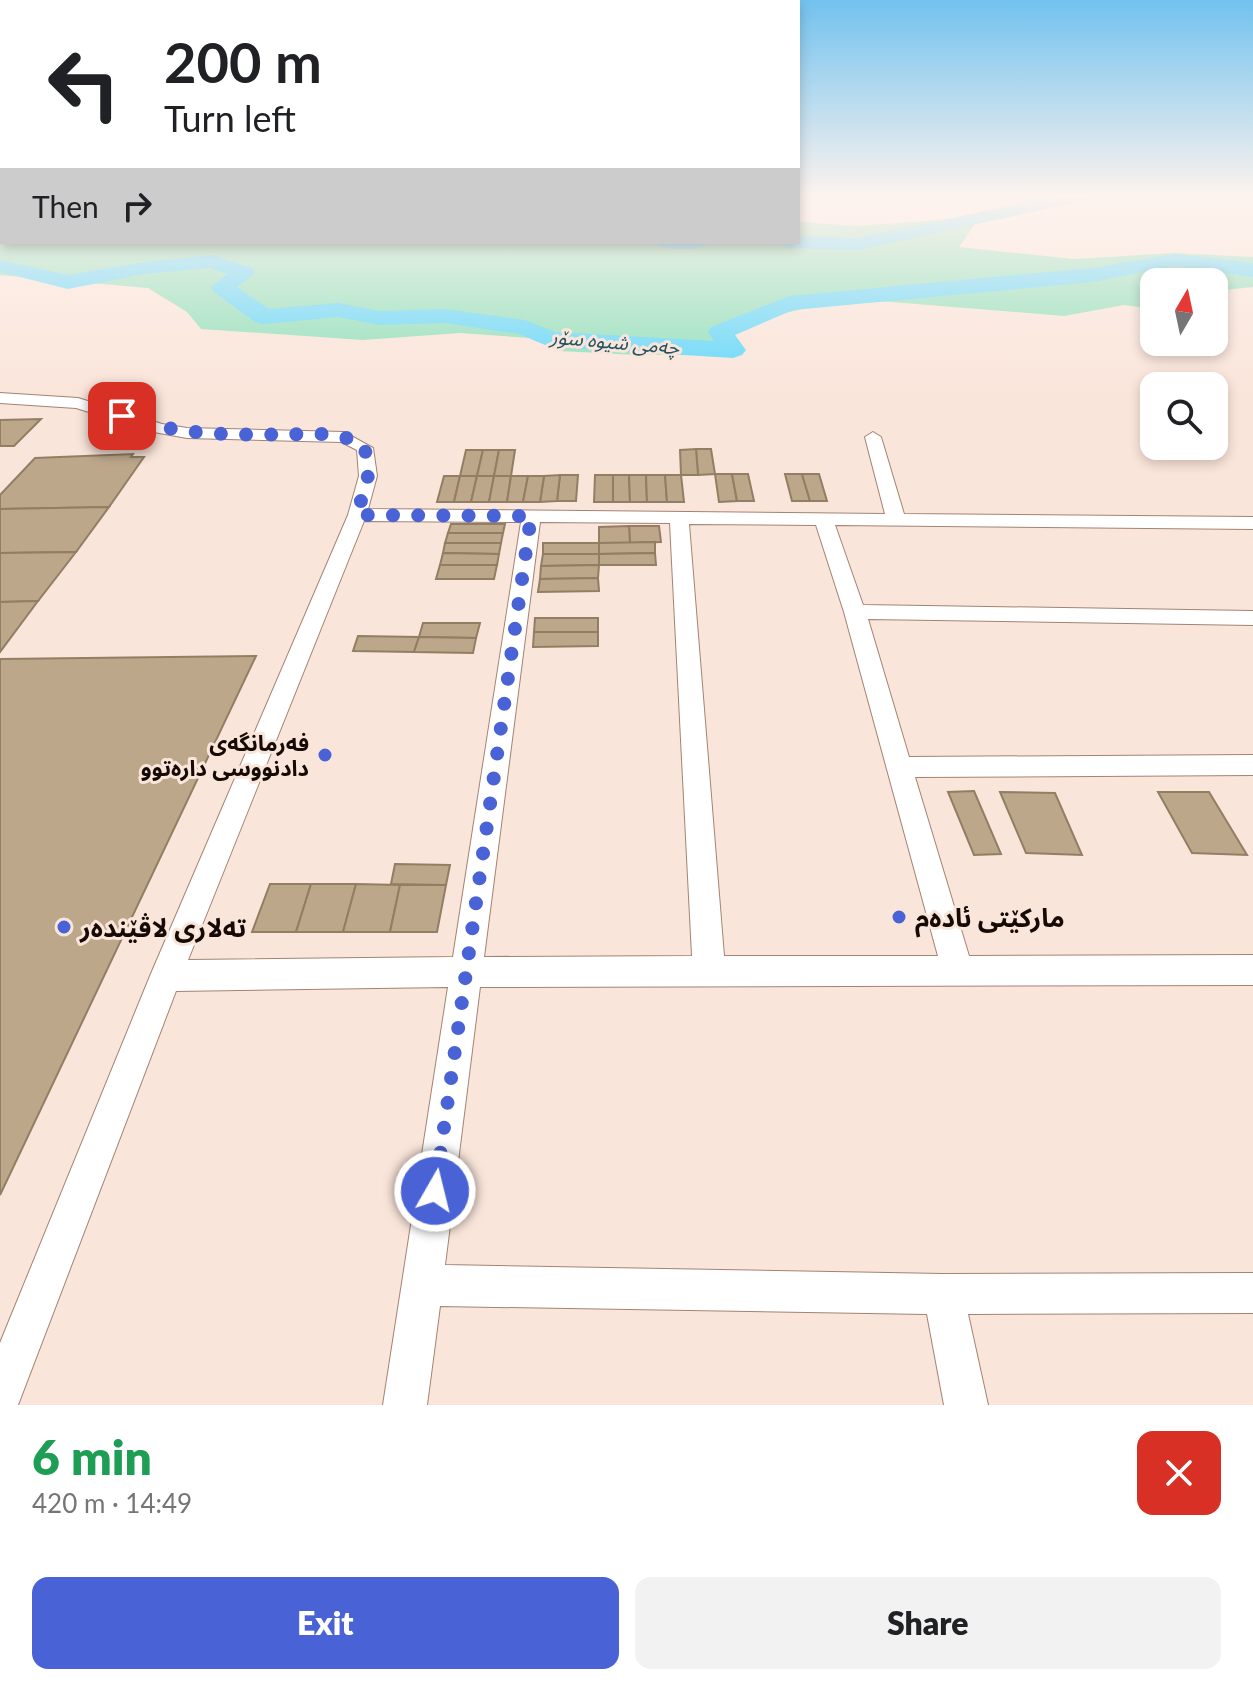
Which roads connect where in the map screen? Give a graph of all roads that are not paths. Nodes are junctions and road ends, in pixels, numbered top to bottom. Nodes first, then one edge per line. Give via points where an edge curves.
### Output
1 (0, 398) edge
2 (873, 437) dead end
3 (357, 515) junction
4 (531, 516) junction
5 (679, 518) junction
6 (824, 519) junction
7 (896, 520) junction
8 (1253, 523) edge
9 (855, 612) junction
10 (1253, 618) edge
11 (1253, 765) edge
12 (898, 767) junction
13 (1253, 970) edge
14 (709, 971) junction
15 (958, 971) junction
16 (465, 972) junction
17 (166, 976) junction
18 (422, 1285) junction
19 (1253, 1293) edge
20 (943, 1294) junction
21 (0, 1396) edge
22 (405, 1405) edge
23 (966, 1405) edge

1 - 3 street via 78,403 187,433 328,434 351,439 365,448 368,476
2 - 7 street
3 - 4 street
3 - 17 street
4 - 5 street
4 - 16 street
5 - 6 street
5 - 14 street
6 - 7 street
6 - 9 street
7 - 8 street
9 - 10 street
9 - 12 street
11 - 12 street
12 - 15 street
13 - 15 street
14 - 15 street
14 - 16 street
16 - 17 street
16 - 18 street
17 - 21 street
18 - 20 street
18 - 22 street
19 - 20 street
20 - 23 street

